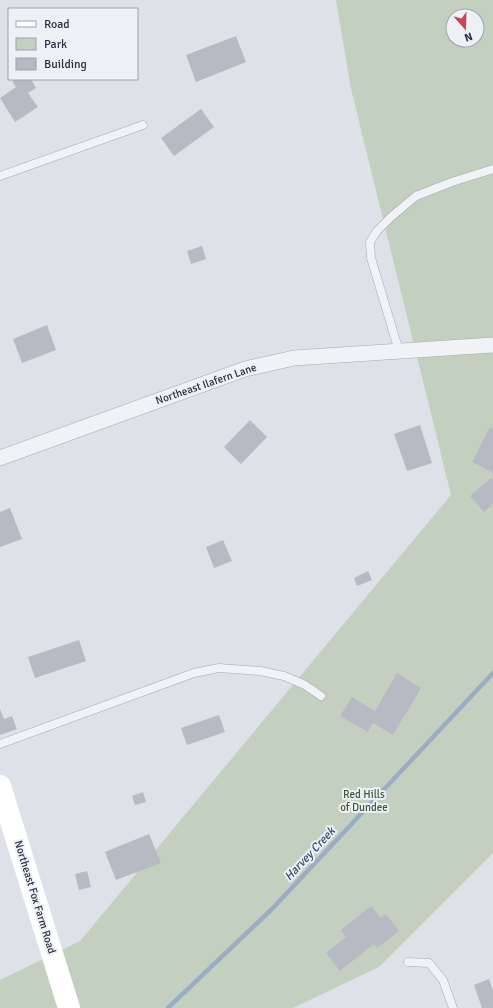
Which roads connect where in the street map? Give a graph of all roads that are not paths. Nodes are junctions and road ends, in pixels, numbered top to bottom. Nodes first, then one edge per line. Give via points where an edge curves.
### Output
1 (143, 126) dead end
2 (493, 169) edge
3 (0, 176) edge
4 (493, 345) edge
5 (399, 352) junction
6 (0, 458) edge
7 (320, 696) dead end
8 (0, 744) edge
9 (0, 786) edge
10 (408, 962) dead end
11 (69, 1008) edge
12 (453, 1008) edge

1 - 3 lane
2 - 5 lane via 416,196 391,217 370,242 371,258
4 - 5 street, Northeast Ilafern Lane
5 - 6 street, Northeast Ilafern Lane via 294,358 245,369
7 - 8 lane via 305,685 284,676 260,670 219,668 194,673
9 - 11 street, Northeast Fox Farm Road
10 - 12 lane via 429,963 443,980

